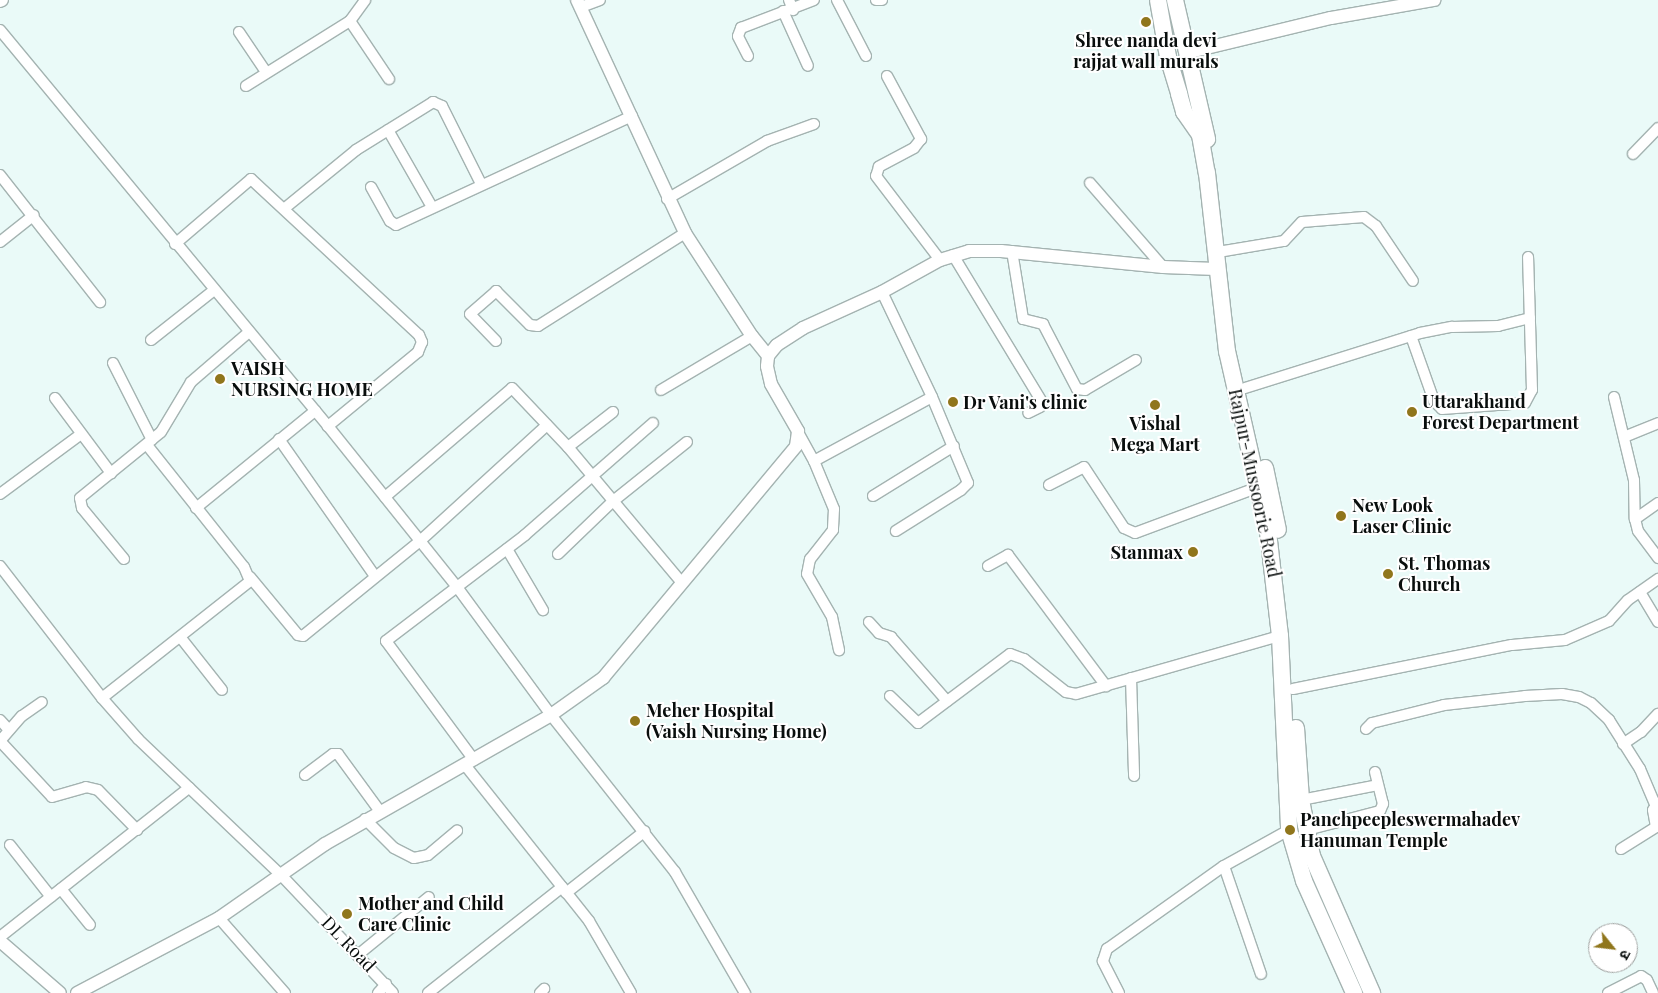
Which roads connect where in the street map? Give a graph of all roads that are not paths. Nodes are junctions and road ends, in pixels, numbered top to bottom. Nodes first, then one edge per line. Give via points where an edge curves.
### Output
1 (365, 0) edge
2 (600, 0) edge
3 (814, 0) edge
4 (838, 0) edge
5 (876, 0) edge
6 (882, 0) edge
7 (1158, 0) edge
8 (1175, 0) edge
9 (1434, 0) edge
10 (579, 3) edge
11 (788, 7) edge
12 (350, 20) junction
13 (1182, 28) junction
14 (0, 30) edge
15 (240, 32) dead end
16 (1211, 48) junction
17 (1189, 54) junction
18 (748, 56) dead end
19 (866, 56) dead end
20 (1169, 59) junction
21 (808, 66) dead end
22 (266, 72) junction
23 (887, 76) dead end
24 (389, 79) dead end
25 (246, 86) dead end
26 (632, 116) junction
27 (814, 124) dead end
28 (1658, 128) edge
29 (388, 130) junction
30 (1633, 154) dead end
31 (0, 174) edge
32 (1090, 183) dead end
33 (481, 184) junction
34 (371, 187) dead end
35 (667, 199) junction
36 (432, 206) junction
37 (285, 208) junction
38 (34, 215) junction
39 (684, 233) junction
40 (0, 242) edge
41 (175, 244) junction
42 (1224, 251) junction
43 (1012, 252) junction
44 (953, 255) junction
45 (1528, 257) dead end
46 (940, 260) junction
47 (1163, 267) junction
48 (1216, 268) junction
49 (1413, 281) dead end
50 (214, 290) junction
51 (882, 292) junction
52 (100, 302) dead end
53 (1530, 318) junction
54 (249, 332) junction
55 (752, 336) junction
56 (1411, 336) junction
57 (151, 340) dead end
58 (496, 341) dead end
59 (768, 356) junction
60 (1136, 360) dead end
61 (113, 363) dead end
62 (1245, 388) junction
63 (661, 390) dead end
64 (932, 397) junction
65 (1614, 397) dead end
66 (55, 398) dead end
67 (315, 411) junction
68 (613, 412) dead end
69 (1028, 413) dead end
70 (653, 423) dead end
71 (1658, 423) edge
72 (547, 424) junction
73 (328, 426) junction
74 (81, 434) junction
75 (799, 434) junction
76 (1624, 437) junction
77 (279, 440) junction
78 (688, 442) dead end
79 (149, 443) junction
80 (954, 446) junction
81 (568, 447) junction
82 (814, 461) junction
83 (111, 474) junction
84 (591, 475) junction
85 (1049, 485) dead end
86 (1259, 487) junction
87 (0, 494) edge
88 (872, 496) dead end
89 (385, 497) junction
90 (612, 502) junction
91 (1658, 504) edge
92 (196, 508) junction
93 (1635, 519) junction
94 (896, 530) dead end
95 (420, 541) junction
96 (507, 549) junction
97 (558, 554) dead end
98 (1658, 558) edge
99 (124, 559) dead end
100 (0, 566) edge
101 (988, 566) dead end
102 (375, 576) junction
103 (250, 577) junction
104 (1658, 579) edge
105 (682, 583) junction
106 (457, 587) junction
107 (1640, 592) junction
108 (543, 610) dead end
109 (869, 622) dead end
110 (1658, 622) edge
111 (1280, 636) junction
112 (181, 638) junction
113 (839, 650) dead end
114 (1131, 678) junction
115 (1106, 686) junction
116 (1293, 689) junction
117 (222, 690) dead end
118 (890, 696) dead end
119 (102, 698) junction
120 (947, 701) junction
121 (42, 702) dead end
122 (1658, 714) edge
123 (551, 715) junction
124 (0, 720) edge
125 (1366, 729) dead end
126 (9, 730) junction
127 (0, 741) edge
128 (1623, 744) junction
129 (470, 763) junction
130 (1375, 772) dead end
131 (305, 775) dead end
132 (1134, 776) dead end
133 (1378, 785) junction
134 (189, 788) junction
135 (1301, 800) junction
136 (1656, 804) edge
137 (379, 810) junction
138 (365, 819) junction
139 (137, 830) junction
140 (1289, 830) junction
141 (1307, 830) junction
142 (457, 831) dead end
143 (645, 831) junction
144 (10, 845) dead end
145 (1621, 849) dead end
146 (1224, 866) junction
147 (282, 876) junction
148 (61, 889) junction
149 (564, 890) junction
150 (51, 897) junction
151 (429, 897) dead end
152 (219, 918) junction
153 (90, 925) dead end
154 (0, 939) edge
155 (359, 954) junction
156 (1261, 974) dead end
157 (386, 984) junction
158 (60, 993) edge
159 (77, 993) edge
160 (285, 993) edge
161 (378, 993) edge
162 (393, 993) edge
163 (428, 993) edge
164 (631, 993) edge
165 (745, 993) edge
166 (1119, 993) edge
167 (1354, 993) edge
168 (1372, 993) edge
169 (1608, 993) edge
170 (1653, 993) edge

1 - 12 street
2 - 10 street
3 - 11 street
4 - 19 street
5 - 6 street
7 - 20 main road, Rajpur-Mussoorie Road
8 - 13 main road, Rajpur-Mussoorie Road
9 - 16 street via 1331,18
10 - 26 street
11 - 18 street via 739,31 738,36
11 - 21 street
12 - 22 street
12 - 24 street
13 - 16 street via 1194,40
13 - 17 main road, Rajpur-Mussoorie Road
14 - 41 street
15 - 22 street
16 - 17 street
17 - 20 main road via 1180,70
17 - 20 main road via 1178,42
17 - 42 main road, Rajpur-Mussoorie Road via 1212,163
20 - 48 main road, Rajpur-Mussoorie Road via 1184,112 1200,135
22 - 25 street
23 - 46 street via 921,139 914,148 879,167 876,176
26 - 33 street
26 - 35 street
27 - 35 street via 768,142
28 - 30 street
29 - 33 street via 432,102 438,103
29 - 36 street
29 - 37 street via 322,175
31 - 38 street
32 - 47 street
33 - 36 street
34 - 36 street via 393,224
35 - 39 street
37 - 41 street via 251,179
37 - 73 street via 419,335 422,342 418,352
38 - 40 street
38 - 52 street
39 - 55 street
39 - 58 street via 538,326 530,324 496,291 470,314
41 - 50 street
42 - 49 street via 1285,241 1302,222 1364,217 1376,226
42 - 62 main road, Rajpur-Mussoorie Road via 1235,342
43 - 44 street via 969,251
43 - 47 street
43 - 60 street via 1023,319 1043,324 1077,389 1085,390
44 - 46 street
44 - 69 street via 1042,402 1040,408
45 - 53 street
46 - 51 street
47 - 48 street
48 - 86 main road, Rajpur-Mussoorie Road via 1228,351
50 - 54 street
50 - 57 street
51 - 59 street via 803,328 777,345
51 - 64 street
53 - 56 street via 1498,326 1452,326
53 - 56 street via 1532,390 1521,405 1442,409 1434,401
54 - 67 street
54 - 79 street via 191,382 160,432
55 - 59 street
55 - 63 street
56 - 62 street
59 - 75 street via 771,384
61 - 79 street
62 - 116 main road, Rajpur-Mussoorie Road via 1274,501 1285,582
64 - 80 street
64 - 82 street
65 - 76 street
66 - 74 street
67 - 73 street
67 - 77 street
68 - 81 street
70 - 84 street
71 - 76 street
72 - 81 street
72 - 89 street via 512,388
72 - 95 street
73 - 89 street
74 - 83 street
74 - 87 street
75 - 82 street
75 - 105 street via 796,446
76 - 93 street via 1634,480
77 - 92 street
77 - 102 street
78 - 90 street
79 - 83 street
79 - 92 street
80 - 88 street
80 - 94 street via 967,479 965,488
81 - 84 street
82 - 113 street via 830,498 835,522 826,542 810,560 807,574 832,617
83 - 99 street via 80,498 79,503
84 - 90 street
84 - 96 street
85 - 86 street via 1084,467 1124,528 1135,533
86 - 111 main road, Rajpur-Mussoorie Road via 1272,558
89 - 95 street
90 - 97 street
90 - 105 street
91 - 93 street
92 - 103 street
93 - 98 street via 1638,531
95 - 102 street
95 - 106 street
96 - 106 street
96 - 108 street
100 - 119 street, DL Road
101 - 115 street via 1008,555
102 - 103 street via 301,637
103 - 112 street via 246,587
104 - 107 street
105 - 123 street via 603,678
106 - 123 street
106 - 129 street via 386,641
107 - 110 street
107 - 116 street via 1604,624 1555,643 1512,646
109 - 120 street via 879,633 891,637
111 - 114 street
111 - 140 main road, Rajpur-Mussoorie Road
112 - 117 street
112 - 119 street
114 - 115 street
114 - 132 street
115 - 120 street via 1071,694 1018,655 1010,654
116 - 135 main road, Rajpur-Mussoorie Road
118 - 120 street via 918,723
119 - 134 street, DL Road via 138,740
121 - 126 street
122 - 128 street via 1641,732
123 - 129 street
123 - 143 street
124 - 126 street
125 - 128 street via 1372,723 1444,705 1562,694 1579,697 1600,710
126 - 127 street
127 - 139 street via 52,797 86,787 98,790
128 - 136 street via 1640,769
129 - 137 street
129 - 149 street
130 - 133 street
131 - 137 street via 333,754 338,754
133 - 135 street
133 - 141 street via 1380,810
134 - 139 street
134 - 147 street, DL Road
135 - 141 main road, Rajpur-Mussoorie Road
136 - 145 street via 1656,827
137 - 138 street
138 - 142 street via 394,848 414,858 428,855
138 - 147 street
139 - 148 street
140 - 146 street
140 - 167 main road, Rajpur-Mussoorie Road via 1304,881
141 - 168 main road, Rajpur-Mussoorie Road via 1321,878
143 - 149 street
143 - 165 street via 686,888
144 - 150 street
146 - 156 street
146 - 166 street via 1105,952 1103,961
147 - 152 street
147 - 155 street, DL Road
148 - 150 street
148 - 153 street
149 - 163 street
149 - 164 street via 599,935
150 - 154 street
151 - 155 street
152 - 159 street
152 - 160 street
154 - 158 street
155 - 157 street, DL Road
157 - 161 street
157 - 162 street, DL Road
169 - 170 street via 1641,976 1647,980

